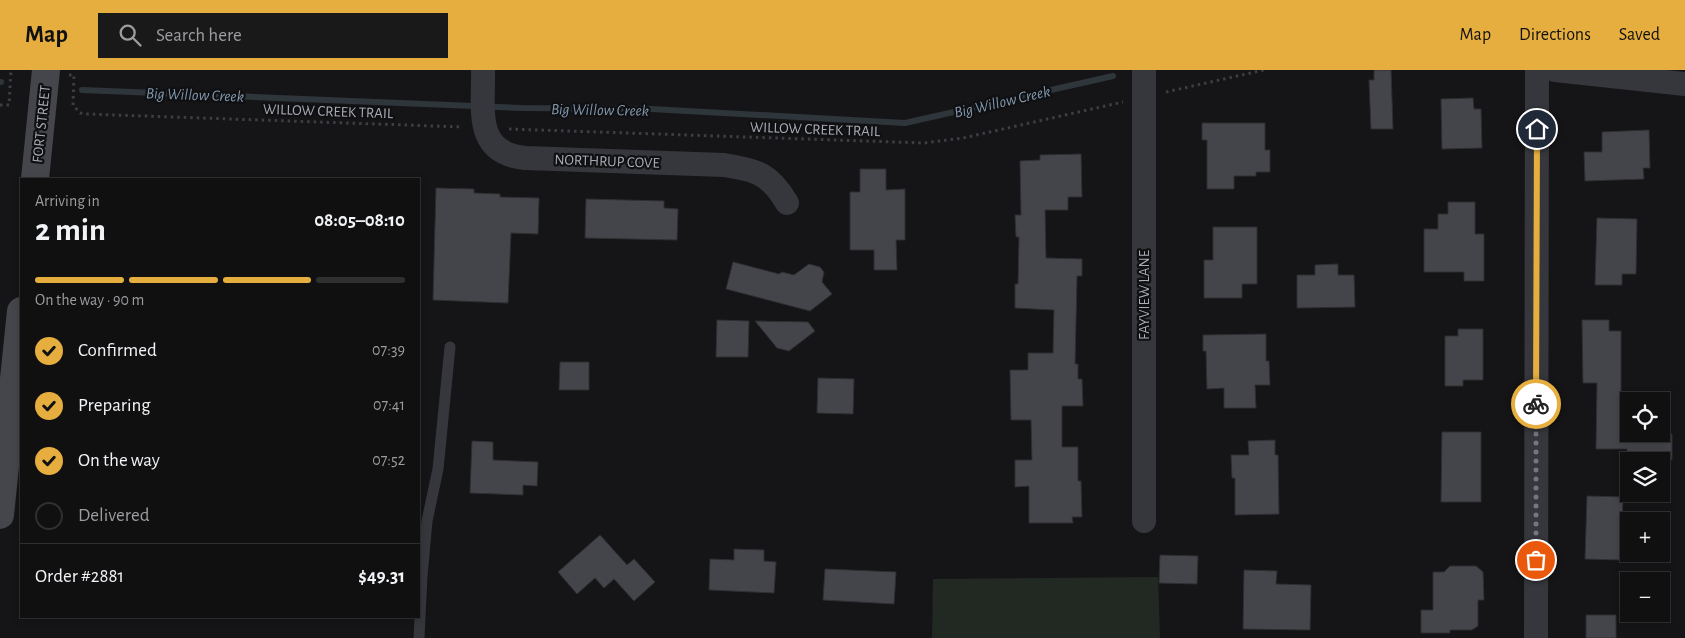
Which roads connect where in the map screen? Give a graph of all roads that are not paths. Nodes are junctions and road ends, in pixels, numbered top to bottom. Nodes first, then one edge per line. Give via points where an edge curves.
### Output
1 (1144, 70) edge
2 (1537, 70) edge
3 (1555, 70) edge
4 (58, 72) edge
5 (483, 75) edge
6 (1685, 84) edge
7 (35, 178) edge
8 (787, 203) dead end
9 (20, 321) edge
10 (450, 347) dead end
11 (0, 515) edge
12 (1144, 521) dead end
13 (419, 638) edge
14 (1536, 638) edge

1 - 12 street, FAYVIEW LANE
2 - 14 street
3 - 6 street
4 - 7 street, FORT STREET
5 - 8 street, NORTHRUP COVE via 489,140 504,154 514,157 724,164 762,175 777,187
9 - 11 street
10 - 13 lane via 438,469 426,530

